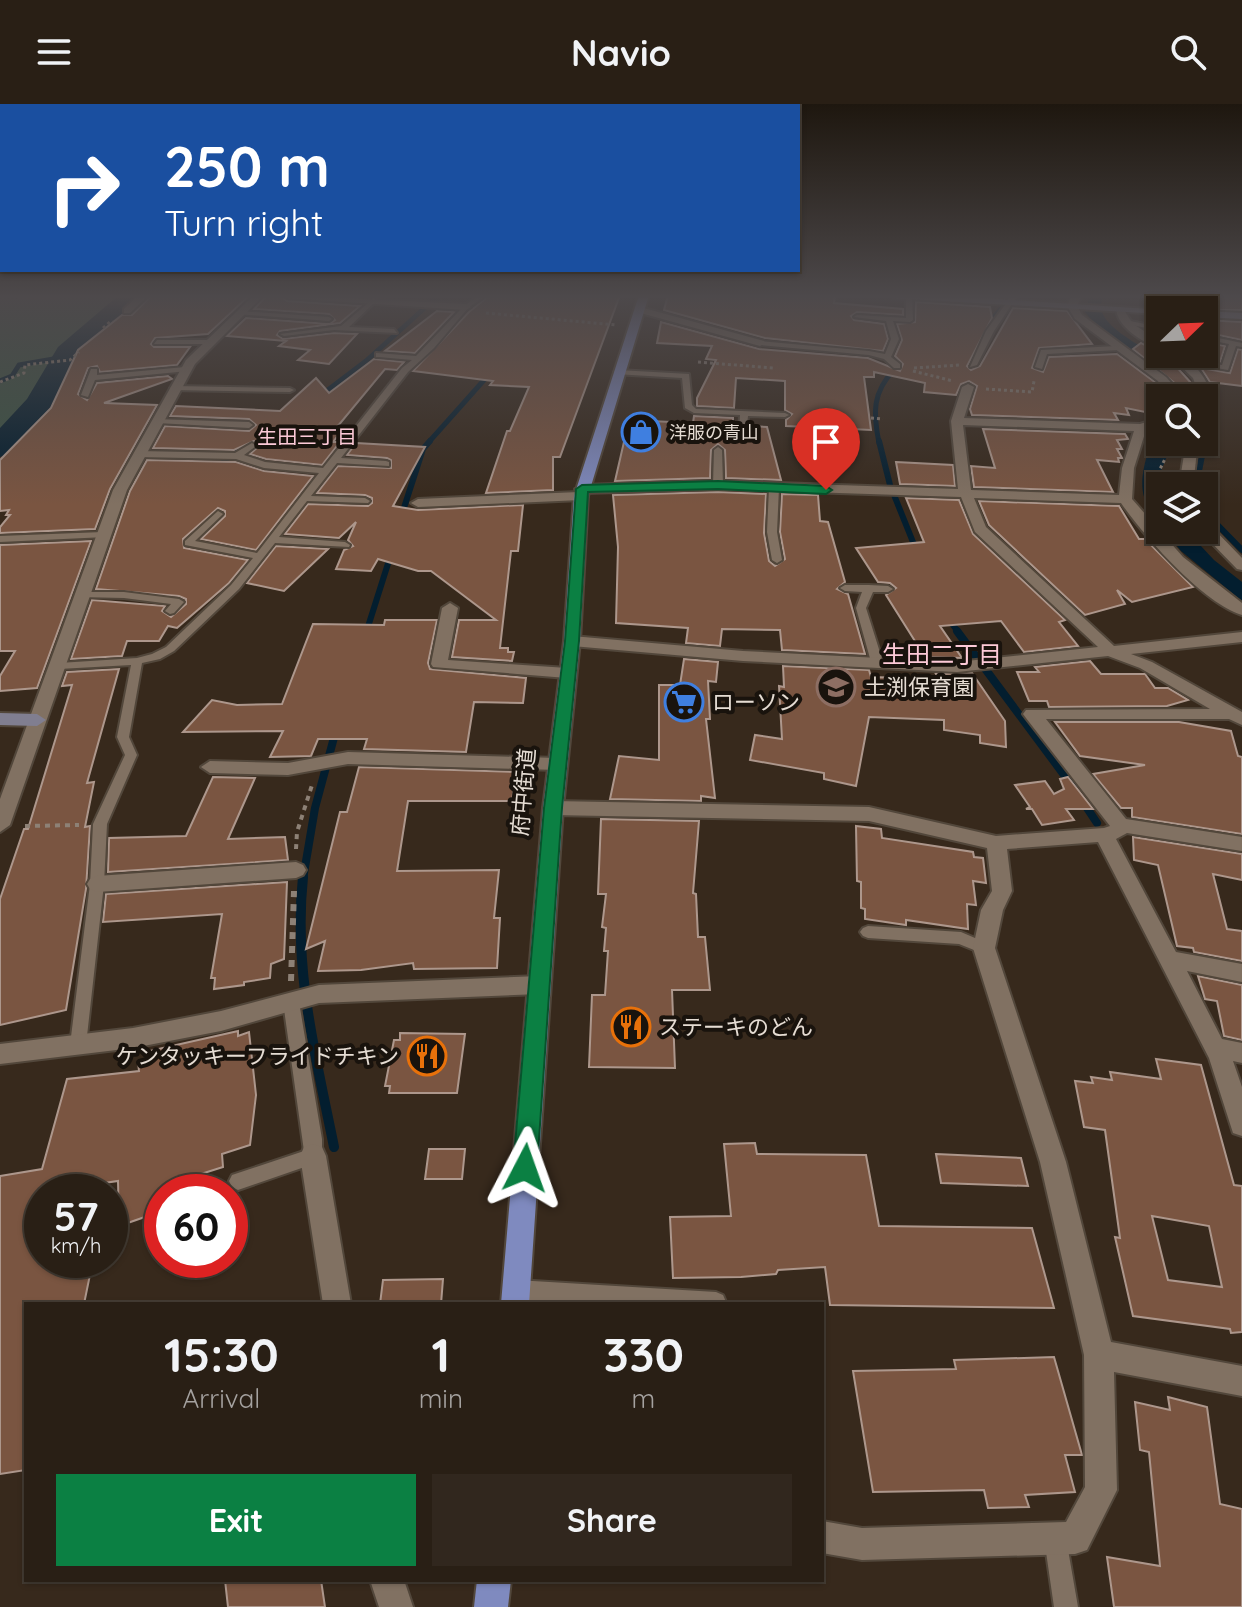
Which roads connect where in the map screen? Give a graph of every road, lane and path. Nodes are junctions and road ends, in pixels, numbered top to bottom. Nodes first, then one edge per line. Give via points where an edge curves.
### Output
1 (25, 365) edge
2 (189, 365) edge
3 (411, 365) edge
4 (620, 365) edge
5 (739, 365) edge
6 (971, 365) edge
7 (1141, 365) edge
8 (1039, 367) edge
9 (773, 368) dead end
10 (185, 369) junction
11 (618, 372) junction
12 (0, 382) edge
13 (1166, 384) edge
14 (968, 387) junction
15 (174, 388) junction
16 (290, 390) dead end
17 (85, 395) dead end
18 (744, 413) junction
19 (785, 415) dead end
20 (871, 418) dead end
21 (883, 419) dead end
22 (157, 421) junction
23 (957, 421) junction
24 (249, 425) dead end
25 (1146, 426) edge
26 (1141, 428) junction
27 (742, 433) dead end
28 (252, 446) dead end
29 (718, 450) dead end
30 (139, 454) junction
31 (237, 456) junction
32 (333, 460) junction
33 (386, 464) dead end
34 (323, 471) junction
35 (718, 485) junction
36 (774, 488) junction
37 (582, 492) junction
38 (965, 492) junction
39 (304, 498) junction
40 (1125, 499) junction
41 (365, 501) dead end
42 (418, 503) dead end
43 (218, 514) dead end
44 (103, 535) junction
45 (0, 539) edge
46 (273, 540) junction
47 (1218, 541) edge
48 (345, 545) dead end
49 (259, 556) junction
50 (777, 560) dead end
51 (1242, 566) edge
52 (845, 588) dead end
53 (869, 588) junction
54 (888, 589) dead end
55 (82, 595) junction
56 (450, 608) dead end
57 (1242, 610) edge
58 (170, 611) dead end
59 (1242, 637) edge
60 (572, 641) junction
61 (1112, 652) junction
62 (137, 661) junction
63 (877, 662) junction
64 (59, 666) junction
65 (567, 673) junction
66 (1236, 717) edge
67 (0, 719) edge
68 (37, 720) junction
69 (557, 764) junction
70 (210, 767) dead end
71 (553, 808) junction
72 (100, 824) junction
73 (0, 825) edge
74 (18, 826) dead end
75 (1112, 830) junction
76 (996, 843) junction
77 (1242, 844) edge
78 (296, 870) dead end
79 (97, 884) junction
80 (868, 932) dead end
81 (984, 948) junction
82 (1169, 959) junction
83 (1242, 973) edge
84 (539, 985) junction
85 (291, 1002) junction
86 (78, 1045) junction
87 (1214, 1047) junction
88 (1242, 1053) edge
89 (0, 1054) edge
90 (1241, 1120) edge
91 (313, 1156) junction
92 (248, 1178) edge
93 (515, 1297) edge
94 (337, 1302) edge
95 (716, 1302) edge
96 (1099, 1355) junction
97 (1242, 1381) edge
98 (824, 1537) edge
99 (1055, 1538) junction
100 (388, 1582) edge
101 (494, 1582) edge
102 (396, 1607) edge
103 (491, 1607) edge
104 (1066, 1607) edge

1 - 12 path via 24,373
2 - 10 street
3 - 32 lane
4 - 11 main road, 府中街道
5 - 9 path
6 - 14 path via 905,369
7 - 13 street
8 - 14 path via 1032,392
10 - 15 street
10 - 17 lane via 93,375
11 - 18 lane via 686,376 689,409
11 - 37 main road, 府中街道
14 - 23 street
15 - 16 lane
15 - 22 street
18 - 19 lane
18 - 27 lane
20 - 21 path
22 - 24 lane
22 - 30 street
23 - 26 street
23 - 38 street
25 - 26 street
26 - 40 street
28 - 31 lane
29 - 35 lane
30 - 31 lane
30 - 44 street
31 - 34 lane via 264,465
32 - 33 lane
32 - 34 lane
34 - 39 lane
35 - 36 street
35 - 37 street
36 - 38 street
36 - 50 lane
37 - 42 street
37 - 60 main road, 府中街道
38 - 40 street
38 - 61 street via 980,529
39 - 41 lane
39 - 46 lane
40 - 57 street via 1205,586
43 - 49 lane via 188,543
44 - 45 lane
44 - 55 street
46 - 48 lane
46 - 49 lane
47 - 51 street
49 - 62 lane via 235,587 170,649
52 - 53 lane
53 - 54 lane
53 - 63 lane via 861,608
55 - 58 lane via 179,602
55 - 64 street
56 - 65 street via 439,664
59 - 61 street
60 - 63 street
60 - 65 main road, 府中街道
61 - 63 street via 980,666
61 - 66 street via 1146,665
62 - 64 lane
62 - 72 lane via 123,737 131,755
64 - 68 street
65 - 69 main road, 府中街道
66 - 75 street via 1032,714
67 - 68 street
68 - 73 street
69 - 70 street via 326,761 288,769
69 - 71 main road, 府中街道
71 - 76 street via 869,814
71 - 84 main road, 府中街道
72 - 74 path
72 - 79 lane
75 - 76 street
75 - 77 street
75 - 82 street
76 - 81 street via 1002,891
78 - 79 street
79 - 86 lane
80 - 81 lane via 961,938
81 - 96 street via 1053,1162
82 - 83 street
82 - 87 street
84 - 85 street via 319,994
84 - 93 main road, 府中街道
85 - 86 street via 221,1021
85 - 91 lane
86 - 89 street
87 - 88 street
87 - 90 street
91 - 92 lane
91 - 94 street
93 - 95 lane
96 - 97 street
96 - 99 street via 1101,1490 1075,1538
98 - 99 street via 862,1544
99 - 104 lane
100 - 102 street
101 - 103 main road

